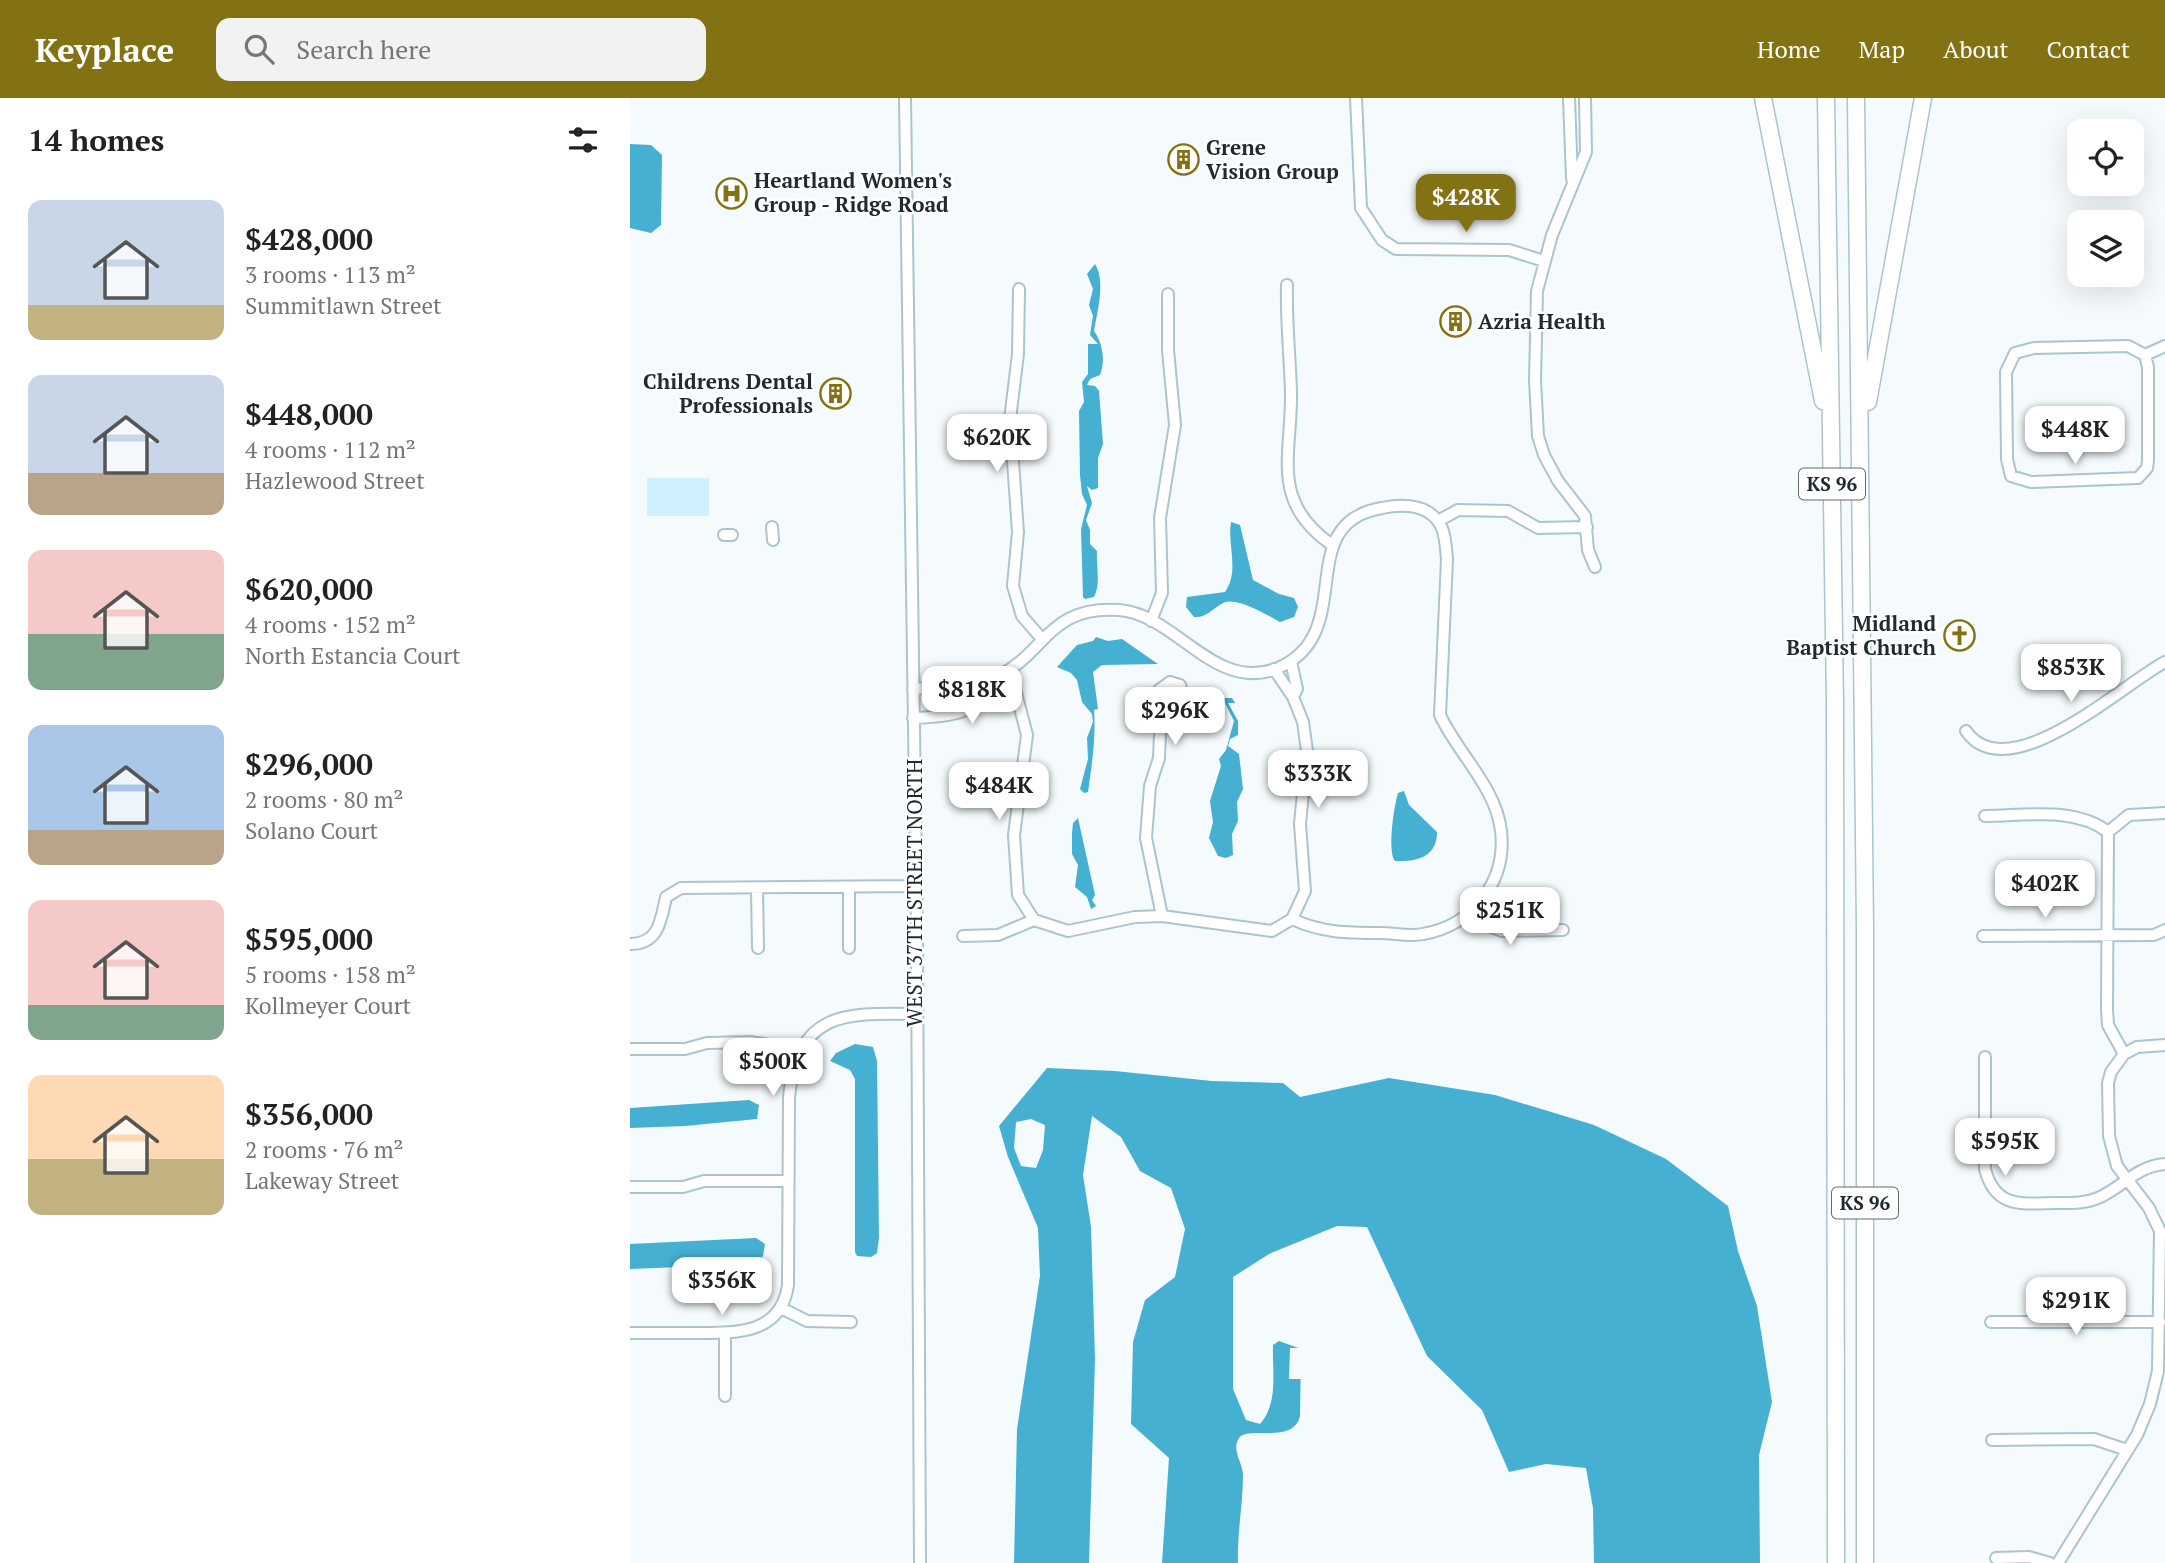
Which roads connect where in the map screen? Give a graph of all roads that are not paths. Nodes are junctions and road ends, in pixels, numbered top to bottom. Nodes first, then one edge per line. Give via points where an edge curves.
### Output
1 (905, 98) edge
2 (1356, 98) edge
3 (1569, 98) edge
4 (1585, 98) edge
5 (1763, 98) edge
6 (1826, 98) edge
7 (1856, 98) edge
8 (1923, 98) edge
9 (1572, 185) junction
10 (1544, 261) junction
11 (1287, 285) dead end
12 (1019, 289) dead end
13 (1168, 294) dead end
14 (2165, 346) edge
15 (2145, 355) junction
16 (1833, 511) junction
17 (1438, 521) junction
18 (772, 527) dead end
19 (1587, 527) junction
20 (899, 533) dead end
21 (912, 533) junction
22 (773, 540) dead end
23 (1861, 544) junction
24 (1332, 545) junction
25 (1595, 567) dead end
26 (1151, 621) junction
27 (1042, 639) junction
28 (1291, 661) junction
29 (2165, 662) edge
30 (1274, 669) junction
31 (1005, 672) junction
32 (993, 684) junction
33 (913, 688) junction
34 (1293, 697) junction
35 (1017, 702) junction
36 (1161, 710) dead end
37 (913, 718) junction
38 (1966, 731) dead end
39 (2165, 813) edge
40 (1985, 816) dead end
41 (2108, 832) junction
42 (915, 886) junction
43 (849, 888) junction
44 (757, 889) junction
45 (1162, 916) junction
46 (1465, 918) junction
47 (1292, 919) junction
48 (1034, 920) junction
49 (1563, 930) dead end
50 (2165, 930) edge
51 (2107, 935) junction
52 (963, 936) dead end
53 (1983, 936) dead end
54 (630, 944) edge
55 (758, 948) dead end
56 (849, 948) dead end
57 (915, 1014) junction
58 (2165, 1045) edge
59 (630, 1049) edge
60 (2124, 1054) junction
61 (1985, 1057) dead end
62 (798, 1058) junction
63 (2165, 1164) edge
64 (2126, 1180) junction
65 (788, 1181) junction
66 (630, 1187) edge
67 (780, 1308) junction
68 (851, 1322) dead end
69 (1991, 1322) dead end
70 (2160, 1322) junction
71 (630, 1333) edge
72 (725, 1333) junction
73 (725, 1396) dead end
74 (1993, 1440) dead end
75 (2127, 1450) junction
76 (1996, 1558) dead end
77 (920, 1563) edge
78 (1836, 1563) edge
79 (1865, 1563) edge
80 (2050, 1563) edge
81 (2058, 1563) edge

1 - 21 street, WEST 37TH STREET NORTH
2 - 10 street via 1361,208 1382,240 1396,249 1509,250
3 - 9 street
4 - 9 street via 1586,152
5 - 16 highway via 1820,384
6 - 16 highway, KS 96
7 - 23 highway, KS 96
8 - 23 highway via 1871,379
9 - 10 street
10 - 19 street via 1535,303 1538,436 1548,465 1577,503
11 - 24 street via 1291,402 1285,464 1302,516
12 - 27 street via 1010,419 1018,532 1013,586 1021,616
13 - 26 street via 1175,425 1160,518 1162,593
14 - 15 street
15 - 15 street via 2148,461 2143,473 2132,480 2068,482 2031,482 2011,476 2006,372 2015,354 2034,348 2128,346
16 - 78 highway, KS 96
17 - 19 street via 1458,510 1508,512 1538,528
17 - 24 street via 1423,509 1378,508 1350,522
17 - 46 street via 1447,559 1440,715 1494,802 1501,830 1501,859 1493,884
18 - 22 street
19 - 25 street via 1588,550
20 - 21 street
21 - 33 street, WEST 37TH STREET NORTH
23 - 79 highway, KS 96
24 - 28 street via 1316,634
26 - 27 street via 1130,612 1097,610 1064,621
26 - 30 street via 1217,665 1244,671
27 - 31 street
28 - 30 street
28 - 34 street via 1297,690
29 - 38 street via 2039,742 1992,748 1976,742
30 - 34 street
31 - 32 street
31 - 35 street
32 - 33 street
32 - 35 street
32 - 37 street via 982,701 966,711
33 - 37 street, WEST 37TH STREET NORTH
34 - 47 street via 1307,751 1300,824 1305,891
35 - 48 street via 1027,735 1015,812 1015,884
36 - 45 street via 1159,758 1150,786 1146,838
37 - 42 street, WEST 37TH STREET NORTH
39 - 41 street via 2129,815
40 - 41 street via 2067,816 2085,819
41 - 51 street
42 - 43 street
42 - 57 street, WEST 37TH STREET NORTH
43 - 44 street
43 - 56 street
44 - 54 street via 675,889 666,897 658,932 643,943
44 - 55 street
45 - 47 street via 1261,932 1280,929
45 - 48 street via 1068,930
46 - 47 street via 1420,935 1330,933
46 - 49 street via 1502,931
48 - 52 street via 998,935
50 - 51 street via 2154,935
51 - 53 street
51 - 60 street via 2109,1025
57 - 62 street via 840,1016 818,1029
57 - 77 street, WEST 37TH STREET NORTH
58 - 60 street via 2137,1047
59 - 62 street via 750,1042
60 - 64 street via 2108,1083 2109,1136
61 - 64 street via 1985,1169 1995,1192 2018,1204 2079,1203 2100,1198
62 - 65 street via 789,1097
63 - 64 street via 2141,1169
64 - 70 street via 2149,1208 2160,1231
65 - 66 street
65 - 67 street via 789,1279
67 - 68 street via 807,1321
67 - 72 street via 761,1327
69 - 70 street
70 - 75 street via 2156,1385
71 - 72 street
72 - 73 street
74 - 75 street via 2094,1439
75 - 81 street
76 - 80 street via 2029,1557

